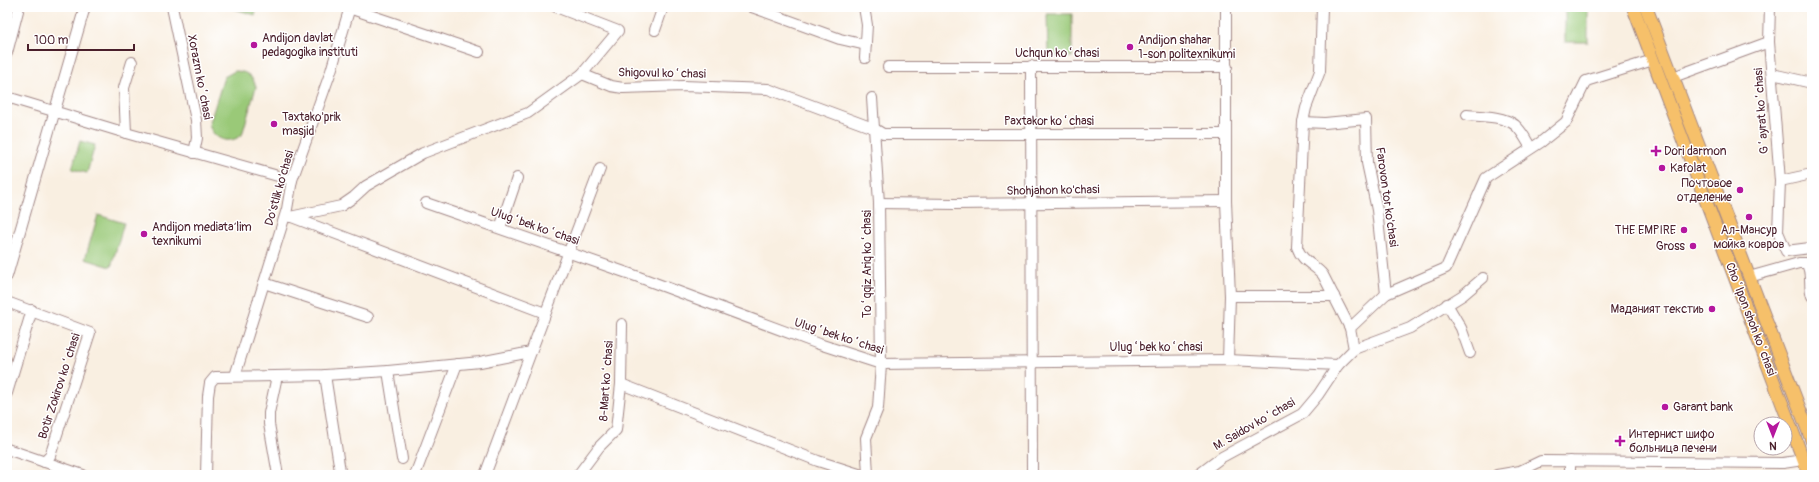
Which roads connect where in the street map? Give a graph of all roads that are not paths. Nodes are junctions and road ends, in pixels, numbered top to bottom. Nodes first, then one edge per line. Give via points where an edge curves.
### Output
1 (20, 7) edge
2 (172, 7) edge
3 (556, 7) edge
4 (663, 7) edge
5 (752, 7) edge
6 (864, 7) edge
7 (1226, 7) edge
8 (1322, 7) edge
9 (1633, 7) edge
10 (1646, 7) edge
11 (1770, 7) edge
12 (349, 8) edge
13 (84, 10) dead end
14 (655, 30) dead end
15 (1769, 42) junction
16 (866, 45) junction
17 (479, 52) dead end
18 (7, 53) edge
19 (865, 58) dead end
20 (1653, 60) junction
21 (132, 62) dead end
22 (1031, 66) junction
23 (888, 67) dead end
24 (1227, 67) junction
25 (582, 74) junction
26 (1772, 74) junction
27 (1673, 77) junction
28 (1812, 83) edge
29 (7, 97) edge
30 (872, 98) dead end
31 (54, 111) junction
32 (1467, 115) dead end
33 (1303, 122) junction
34 (873, 128) junction
35 (126, 133) junction
36 (1031, 134) junction
37 (1226, 134) junction
38 (1531, 148) junction
39 (194, 152) junction
40 (600, 169) dead end
41 (1812, 174) edge
42 (517, 178) dead end
43 (292, 180) junction
44 (1780, 181) junction
45 (1226, 201) junction
46 (426, 203) dead end
47 (879, 203) junction
48 (1032, 203) junction
49 (288, 216) junction
50 (500, 228) junction
51 (1810, 248) dead end
52 (569, 252) junction
53 (7, 276) edge
54 (1749, 277) junction
55 (1483, 278) dead end
56 (264, 283) junction
57 (1386, 294) junction
58 (1230, 296) junction
59 (1334, 296) junction
60 (1812, 296) edge
61 (7, 302) edge
62 (1447, 304) junction
63 (32, 310) junction
64 (545, 313) junction
65 (368, 317) dead end
66 (622, 324) dead end
67 (1350, 328) junction
68 (1354, 349) junction
69 (531, 352) junction
70 (1470, 353) dead end
71 (1228, 360) junction
72 (1031, 362) junction
73 (457, 364) junction
74 (880, 364) junction
75 (1338, 364) junction
76 (388, 371) junction
77 (325, 375) junction
78 (235, 376) junction
79 (277, 376) junction
80 (621, 384) junction
81 (7, 393) edge
82 (1812, 440) edge
83 (7, 449) edge
84 (1808, 458) edge
85 (402, 459) dead end
86 (867, 461) junction
87 (1570, 461) junction
88 (44, 462) junction
89 (847, 470) junction
90 (340, 471) dead end
91 (83, 475) edge
92 (206, 475) edge
93 (278, 475) edge
94 (415, 475) edge
95 (485, 475) edge
96 (578, 475) edge
97 (862, 475) edge
98 (868, 475) edge
99 (1032, 475) edge
100 (1198, 475) edge
101 (1497, 475) edge
102 (1570, 475) edge
103 (1809, 475) edge

1 - 18 street
2 - 39 street, Xorazm koʻchasi via 196,120 197,138
3 - 25 street via 618,31
4 - 14 street
5 - 16 street via 840,39
6 - 16 street via 867,25
7 - 24 street
8 - 33 street via 1320,71
9 - 20 main road, Choʻlpon shoh koʻchasi
10 - 27 main road, Choʻlpon shoh koʻchasi
11 - 15 street, Gʻayrat koʻchasi
12 - 17 street
12 - 43 street, Do'stlik ko'chasi via 331,71
13 - 31 street
15 - 26 street, Gʻayrat koʻchasi
15 - 27 street
16 - 19 street
20 - 38 street via 1586,81 1566,122
20 - 84 main road, Choʻlpon shoh koʻchasi
21 - 35 street via 124,88
22 - 23 street, Uchqun koʻchasi
22 - 24 street, Uchqun koʻchasi
22 - 36 street
24 - 37 street
25 - 34 street, Shigovul koʻchasi via 623,88 683,86 768,89
25 - 49 street via 528,113 423,152 366,186 340,206
26 - 28 street
26 - 44 street, Gʻayrat koʻchasi
27 - 54 main road, Choʻlpon shoh koʻchasi
29 - 31 street
30 - 34 street, Toʻqqiz Ariq koʻchasi
31 - 35 street
31 - 53 street
32 - 38 street via 1492,117 1514,124
33 - 57 street, Farovon tor ko'chasi via 1325,124 1366,119 1367,163 1377,210
33 - 59 street via 1297,247 1300,256 1323,275
34 - 36 street, Paxtakor koʻchasi via 884,134
34 - 47 street, Toʻqqiz Ariq koʻchasi
35 - 39 street
36 - 37 street, Paxtakor koʻchasi
36 - 48 street
37 - 45 street
38 - 57 street via 1486,178 1446,268
39 - 43 street
40 - 52 street
41 - 44 street
42 - 50 street
43 - 49 street, Do'stlik ko'chasi
44 - 51 street, Gʻayrat koʻchasi via 1778,232 1786,251
45 - 48 street, Shohjahon ko'chasi
45 - 58 street
46 - 50 street, Ulugʻbek koʻchasi
47 - 48 street, Shohjahon ko'chasi
47 - 74 street, Toʻqqiz Ariq koʻchasi
48 - 72 street
49 - 56 street, Do'stlik ko'chasi
49 - 64 street
50 - 52 street, Ulugʻbek koʻchasi
52 - 64 street
52 - 74 street, Ulugʻbek koʻchasi
54 - 60 street via 1799,262 1806,263 1810,267
54 - 82 main road, Choʻlpon shoh koʻchasi
55 - 62 street via 1463,295
56 - 65 street
56 - 78 street, Do'stlik ko'chasi
57 - 67 street
58 - 59 street
58 - 71 street
59 - 67 street
61 - 63 street, Botir Zokirov koʻchasi
62 - 68 street via 1410,328
62 - 70 street via 1461,328
63 - 81 street
63 - 88 street, Botir Zokirov koʻchasi via 90,333 50,456
64 - 69 street
66 - 80 street, 8-Mart koʻchasi
67 - 68 street
68 - 75 street, M. Saidov koʻchasi
69 - 73 street
69 - 95 street
71 - 72 street, Ulugʻbek koʻchasi
71 - 75 street, Ulugʻbek koʻchasi
72 - 74 street, Ulugʻbek koʻchasi
72 - 99 street
73 - 76 street
73 - 94 street
74 - 86 street, Toʻqqiz Ariq koʻchasi via 878,408 866,438
75 - 100 street, M. Saidov koʻchasi via 1302,414 1222,457
76 - 77 street
76 - 85 street
77 - 79 street
77 - 90 street
78 - 79 street
78 - 92 street via 215,377 210,383
79 - 93 street via 269,424
80 - 89 street
80 - 96 street, 8-Mart koʻchasi via 616,430 599,447
83 - 88 street
84 - 87 street via 1783,462
84 - 103 main road, Choʻlpon shoh koʻchasi
86 - 89 street
86 - 98 street, Toʻqqiz Ariq koʻchasi
87 - 101 street via 1541,461 1520,471
87 - 102 street
88 - 91 street
89 - 97 street

